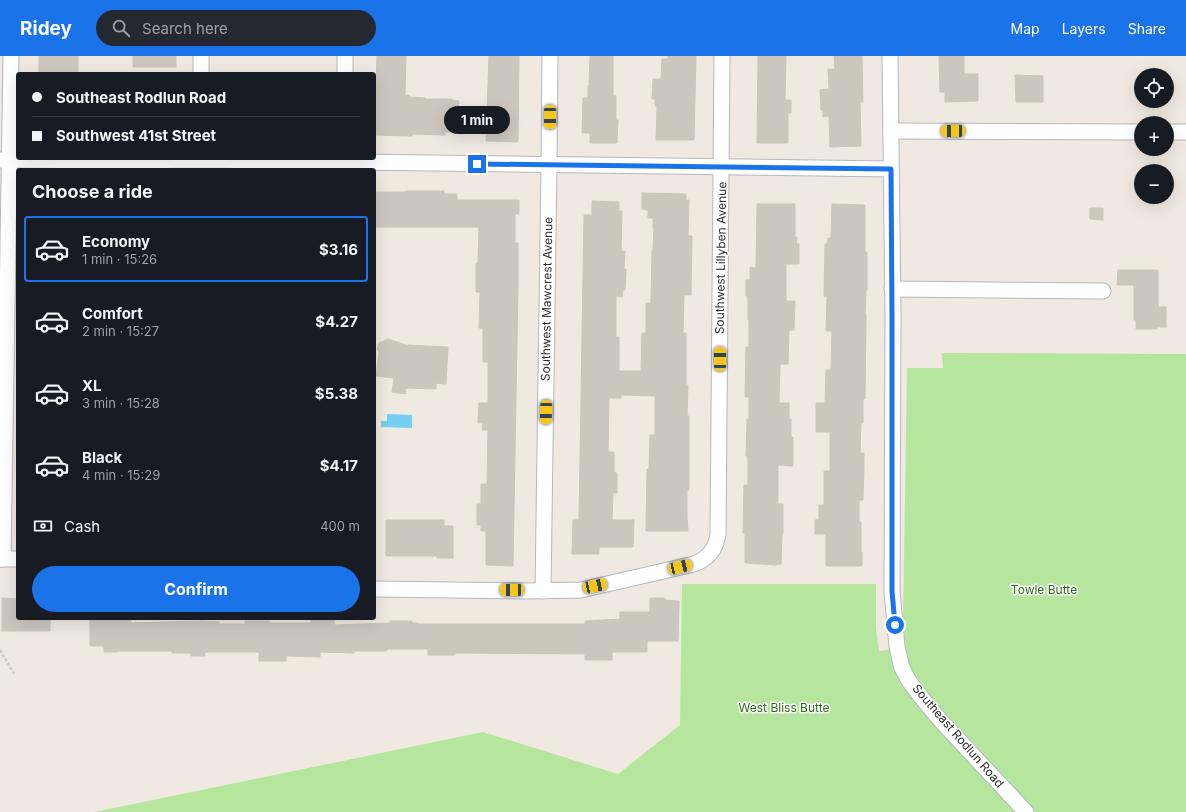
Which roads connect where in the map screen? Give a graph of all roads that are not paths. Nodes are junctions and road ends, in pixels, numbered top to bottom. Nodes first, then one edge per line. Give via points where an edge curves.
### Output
1 (11, 56) edge
2 (201, 56) edge
3 (345, 56) edge
4 (550, 56) edge
5 (722, 56) edge
6 (890, 56) edge
7 (201, 72) edge
8 (345, 72) edge
9 (891, 131) junction
10 (1134, 132) edge
11 (1174, 132) edge
12 (1186, 132) edge
13 (4, 160) edge
14 (162, 160) edge
15 (236, 160) edge
16 (345, 163) edge
17 (549, 165) junction
18 (722, 167) junction
19 (891, 169) junction
20 (892, 289) junction
21 (1103, 291) dead end
22 (12, 336) edge
23 (7, 559) edge
24 (376, 589) edge
25 (543, 591) junction
26 (1026, 812) edge

1 - 13 street
2 - 7 street
3 - 8 street
4 - 17 street, Southwest Mawcrest Avenue
5 - 18 street, Southwest Lillyben Avenue
6 - 9 street, Southeast Rodlun Road
9 - 10 street
9 - 19 street, Southeast Rodlun Road
11 - 12 street
13 - 14 street
13 - 22 street via 9,222
15 - 16 street
16 - 17 street
17 - 18 street
17 - 25 street, Southwest Mawcrest Avenue
18 - 19 street
18 - 25 street, Southwest Lillyben Avenue via 716,545 710,554 694,564 581,590
19 - 20 street, Southeast Rodlun Road
20 - 21 street
20 - 26 street, Southeast Rodlun Road via 892,591 897,647 902,668 909,681 941,721
22 - 23 street
24 - 25 street

